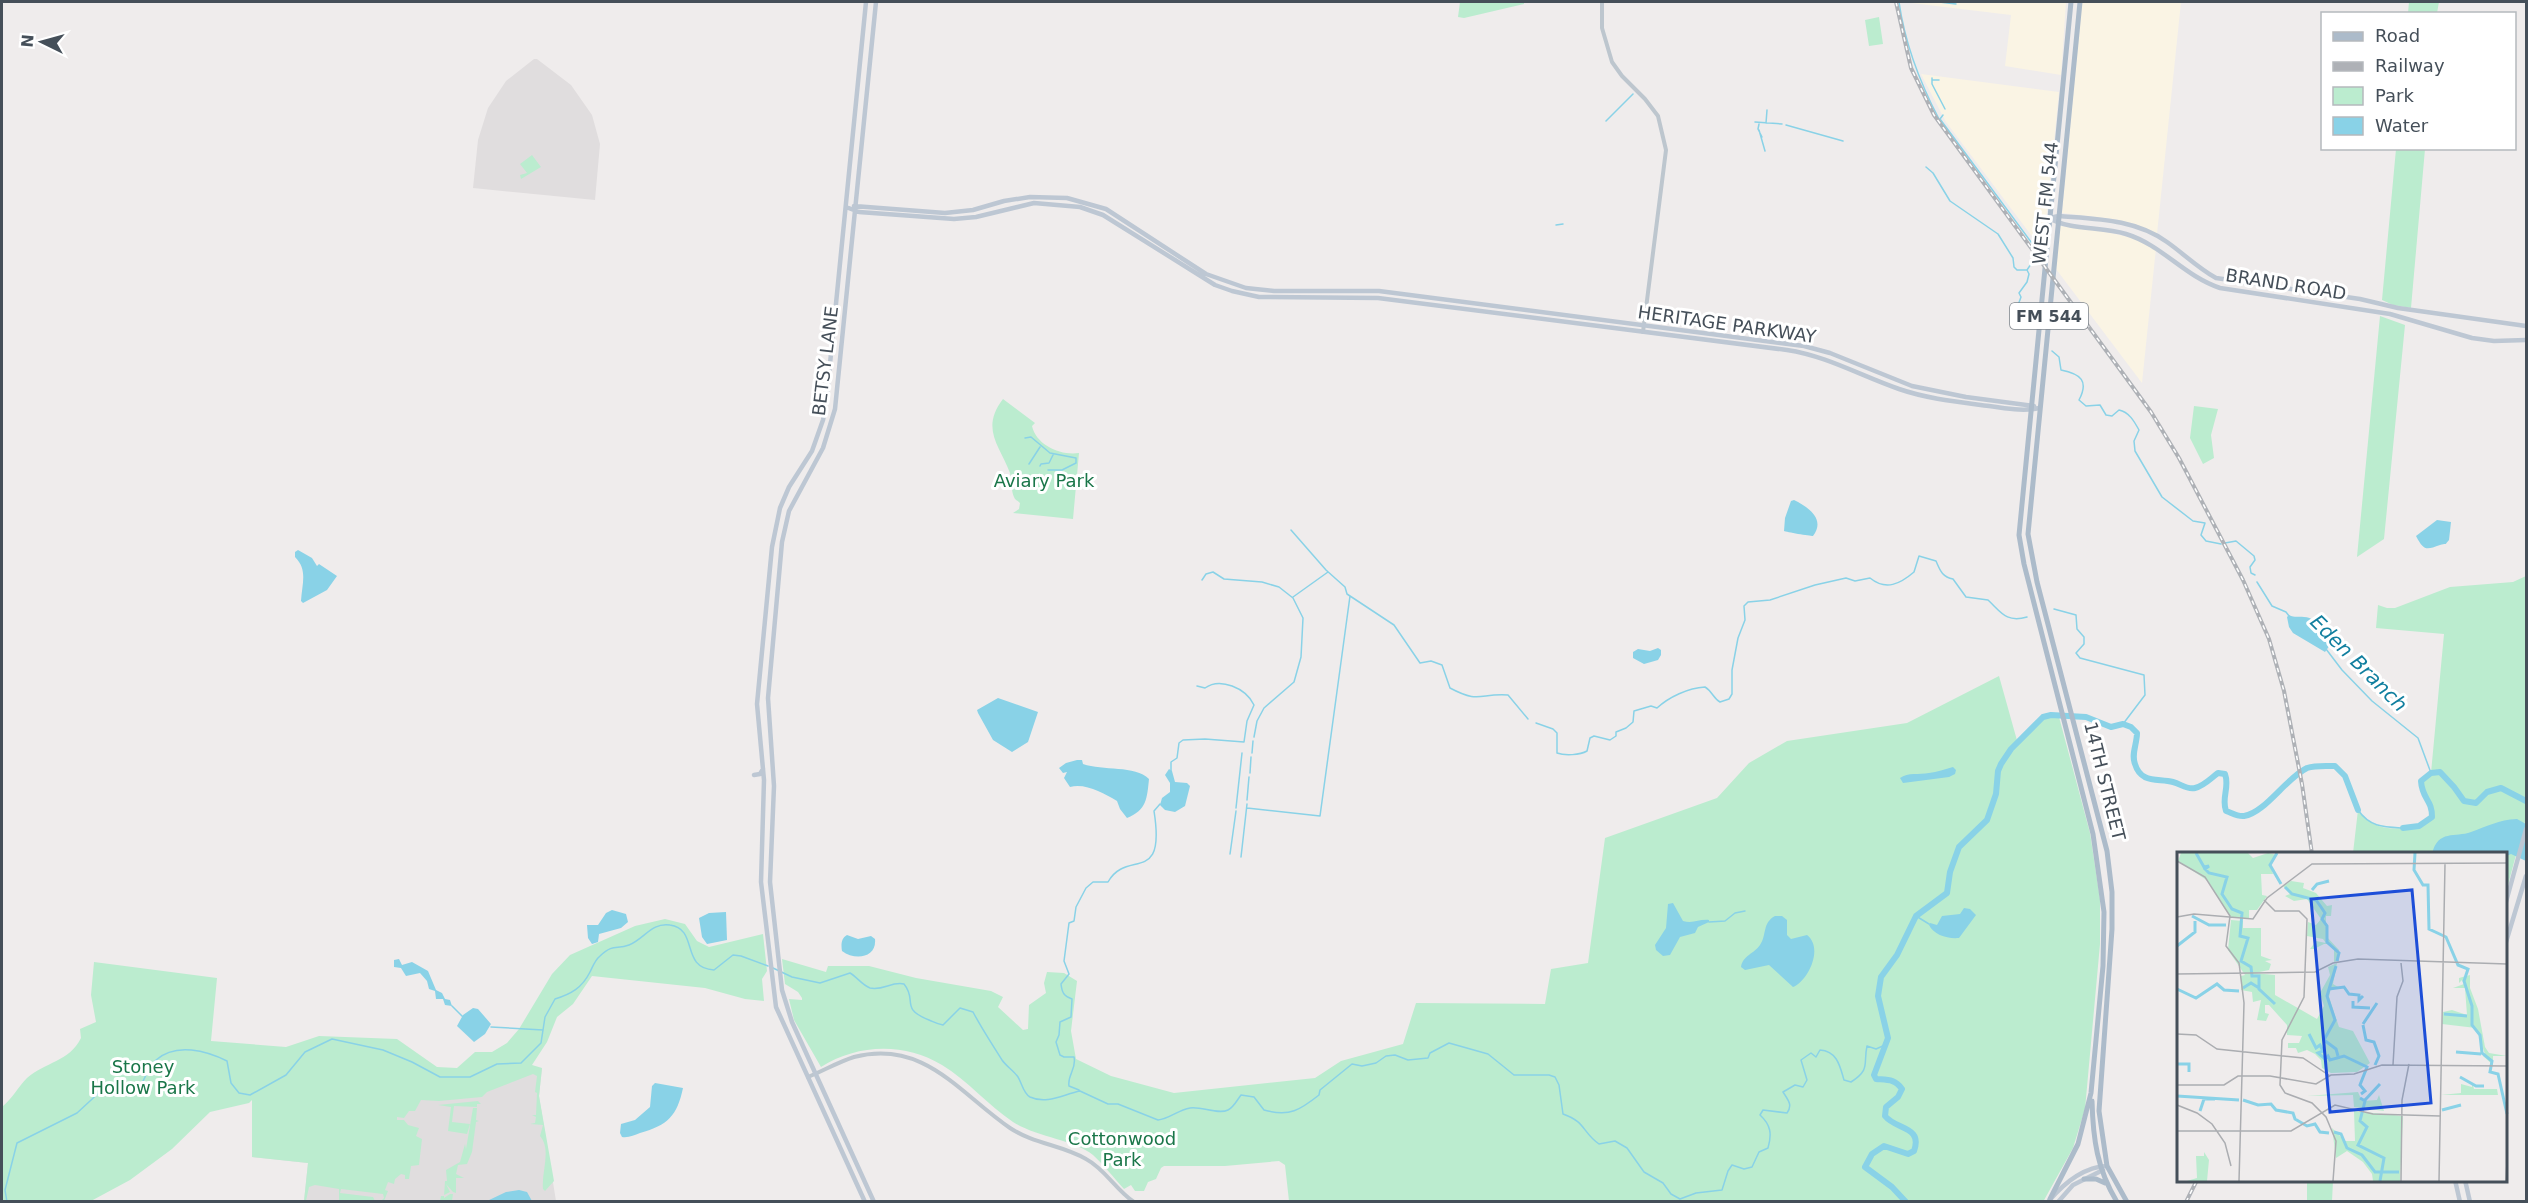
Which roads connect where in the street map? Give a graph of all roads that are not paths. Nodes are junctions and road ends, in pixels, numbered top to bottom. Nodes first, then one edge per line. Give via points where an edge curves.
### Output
1 (866, 2) edge
2 (876, 2) edge
3 (1602, 2) edge
4 (2072, 2) edge
5 (2080, 2) edge
6 (2064, 74) junction
7 (2073, 75) junction
8 (2058, 131) junction
9 (2068, 132) junction
10 (853, 143) junction
11 (862, 144) junction
12 (846, 207) junction
13 (855, 208) junction
14 (2059, 216) junction
15 (2049, 218) junction
16 (2107, 220) junction
17 (2058, 223) junction
18 (2106, 229) junction
19 (1644, 326) junction
20 (2526, 326) edge
21 (1643, 332) junction
22 (2526, 340) edge
23 (1965, 400) junction
24 (2031, 407) junction
25 (2039, 408) junction
26 (757, 712) junction
27 (767, 712) junction
28 (763, 769) junction
29 (754, 775) dead end
30 (2526, 829) edge
31 (2526, 876) edge
32 (2507, 895) edge
33 (2507, 935) edge
34 (2103, 966) junction
35 (2111, 966) junction
36 (816, 1074) junction
37 (808, 1077) junction
38 (2091, 1094) junction
39 (2107, 1167) junction
40 (2101, 1169) junction
41 (2084, 1179) junction
42 (2455, 1182) edge
43 (2465, 1182) edge
44 (2107, 1185) junction
45 (1135, 1201) edge
46 (2049, 1201) edge
47 (865, 1202) edge
48 (874, 1202) edge
49 (2058, 1202) edge
50 (2117, 1202) edge
51 (2127, 1202) edge
52 (2460, 1202) edge
53 (2470, 1202) edge

1 - 10 main road, BETSY LANE
2 - 11 main road, BETSY LANE
3 - 19 street via 1602,28 1612,62 1658,116 1666,150
4 - 6 main road, WEST FM 544 / FM 544
5 - 7 main road, WEST FM 544 / FM 544
6 - 7 main road
6 - 8 main road, WEST FM 544 / FM 544
7 - 9 main road, WEST FM 544 / FM 544
8 - 9 main road
8 - 15 main road, WEST FM 544 / FM 544
9 - 14 main road, WEST FM 544 / FM 544
10 - 11 main road
10 - 12 main road, BETSY LANE
11 - 13 main road, BETSY LANE
12 - 13 main road, HERITAGE PARKWAY
12 - 26 main road, BETSY LANE via 823,420 812,451 789,487 774,527
13 - 19 main road, HERITAGE PARKWAY via 945,213 1030,197 1067,198 1106,209 1206,274 1246,288 1378,291
13 - 21 main road, HERITAGE PARKWAY via 954,219 1025,204 1065,204 1103,214 1192,272 1215,285 1244,294 1378,298
13 - 27 main road, BETSY LANE via 833,419 817,462 794,497 782,542
14 - 15 main road, BRAND ROAD
14 - 16 main road, BRAND ROAD
14 - 17 main road, WEST FM 544 / FM 544
15 - 17 main road, BRAND ROAD
15 - 24 main road, WEST FM 544 / FM 544
16 - 18 main road
16 - 20 main road, BRAND ROAD via 2148,231 2216,278
17 - 18 main road, BRAND ROAD
17 - 25 main road, WEST FM 544 / FM 544
18 - 22 main road, BRAND ROAD via 2149,242 2197,279 2220,288 2390,314 2472,338
19 - 21 street
19 - 23 main road, HERITAGE PARKWAY via 1804,346 1900,382
21 - 23 main road, HERITAGE PARKWAY via 1805,352 1897,389
23 - 24 main road, HERITAGE PARKWAY
24 - 25 main road, HERITAGE PARKWAY
24 - 34 main road, 14TH STREET via 2019,535 2088,812 2103,892
25 - 35 main road, 14TH STREET via 2028,534 2107,851 2112,892
26 - 27 main road
26 - 28 main road, BETSY LANE
27 - 36 main road, BETSY LANE via 774,786 770,882 782,990
28 - 29 main road
28 - 37 main road, BETSY LANE via 761,882 772,986 781,1020
30 - 32 main road
31 - 33 main road
34 - 35 main road
34 - 38 main road, 14TH STREET
35 - 39 main road, 14TH STREET via 2099,1111
36 - 37 street
36 - 45 street via 870,1054 918,1060 939,1071 1023,1136 1089,1161
36 - 48 main road, BETSY LANE
37 - 47 main road, BETSY LANE
38 - 40 main road via 2094,1141
38 - 46 main road via 2078,1144
39 - 40 main road
39 - 51 main road
40 - 41 main road
40 - 44 main road
40 - 46 main road via 2071,1179
41 - 44 main road via 2098,1179
41 - 49 main road
42 - 52 main road
43 - 53 main road
44 - 50 main road

